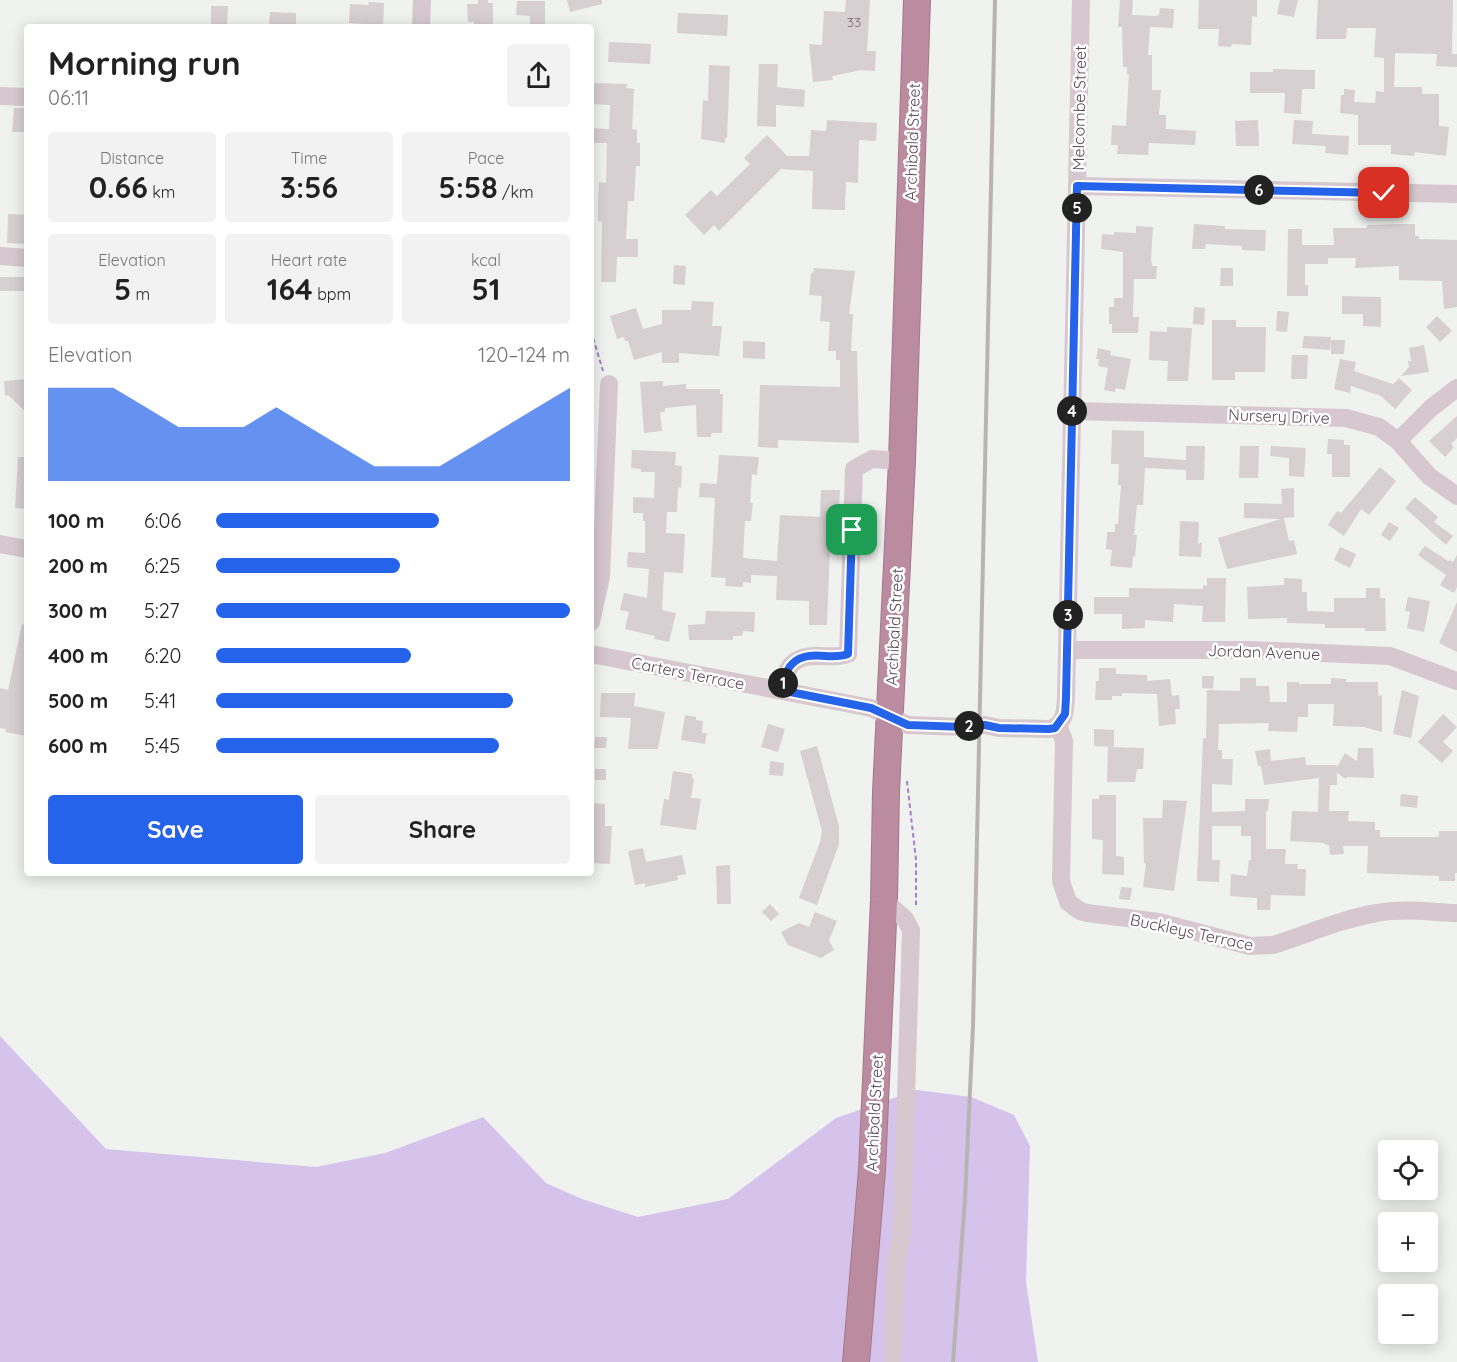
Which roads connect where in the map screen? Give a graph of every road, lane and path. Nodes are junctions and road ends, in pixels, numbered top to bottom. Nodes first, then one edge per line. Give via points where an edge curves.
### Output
1 (422, 0) edge
2 (917, 0) edge
3 (1081, 0) edge
4 (421, 24) edge
5 (0, 96) edge
6 (24, 97) edge
7 (1077, 186) junction
8 (1457, 194) edge
9 (0, 256) edge
10 (24, 258) edge
11 (594, 343) edge
12 (609, 384) joint
13 (1457, 388) edge
14 (1072, 411) junction
15 (1398, 441) junction
16 (902, 461) junction
17 (1457, 496) edge
18 (0, 544) edge
19 (24, 548) edge
20 (594, 608) edge
21 (1067, 650) junction
22 (594, 655) edge
23 (1457, 681) edge
24 (780, 690) junction
25 (890, 717) junction
26 (1058, 725) junction
27 (884, 900) junction
28 (1457, 913) edge
29 (856, 1362) edge
30 (893, 1362) edge

1 - 4 street
2 - 16 highway, Archibald Street
3 - 7 street, Melcombe Street
5 - 6 street
7 - 8 street
7 - 14 street, Melcombe Street
9 - 10 street
11 - 12 path
12 - 20 street via 601,577
13 - 15 street
14 - 15 street, Nursery Drive via 1346,418 1379,427
14 - 21 street, Melcombe Street
15 - 17 street, Nursery Drive via 1429,476
16 - 24 street via 872,459 854,469 848,654 812,655 791,664
16 - 25 highway, Archibald Street
18 - 19 street
21 - 23 street, Jordan Avenue via 1250,650 1390,656
21 - 26 street, Melcombe Street via 1065,714
22 - 24 street, Carters Terrace
24 - 25 street, Carters Terrace via 871,708
25 - 26 street via 908,725 1049,729
25 - 27 highway, Archibald Street
26 - 28 street, Buckleys Terrace via 1064,741 1061,881 1068,902 1080,911 1159,922 1262,947 1340,921 1378,913
27 - 29 highway, Archibald Street via 872,1170
27 - 30 street via 911,930 902,1232 896,1262

